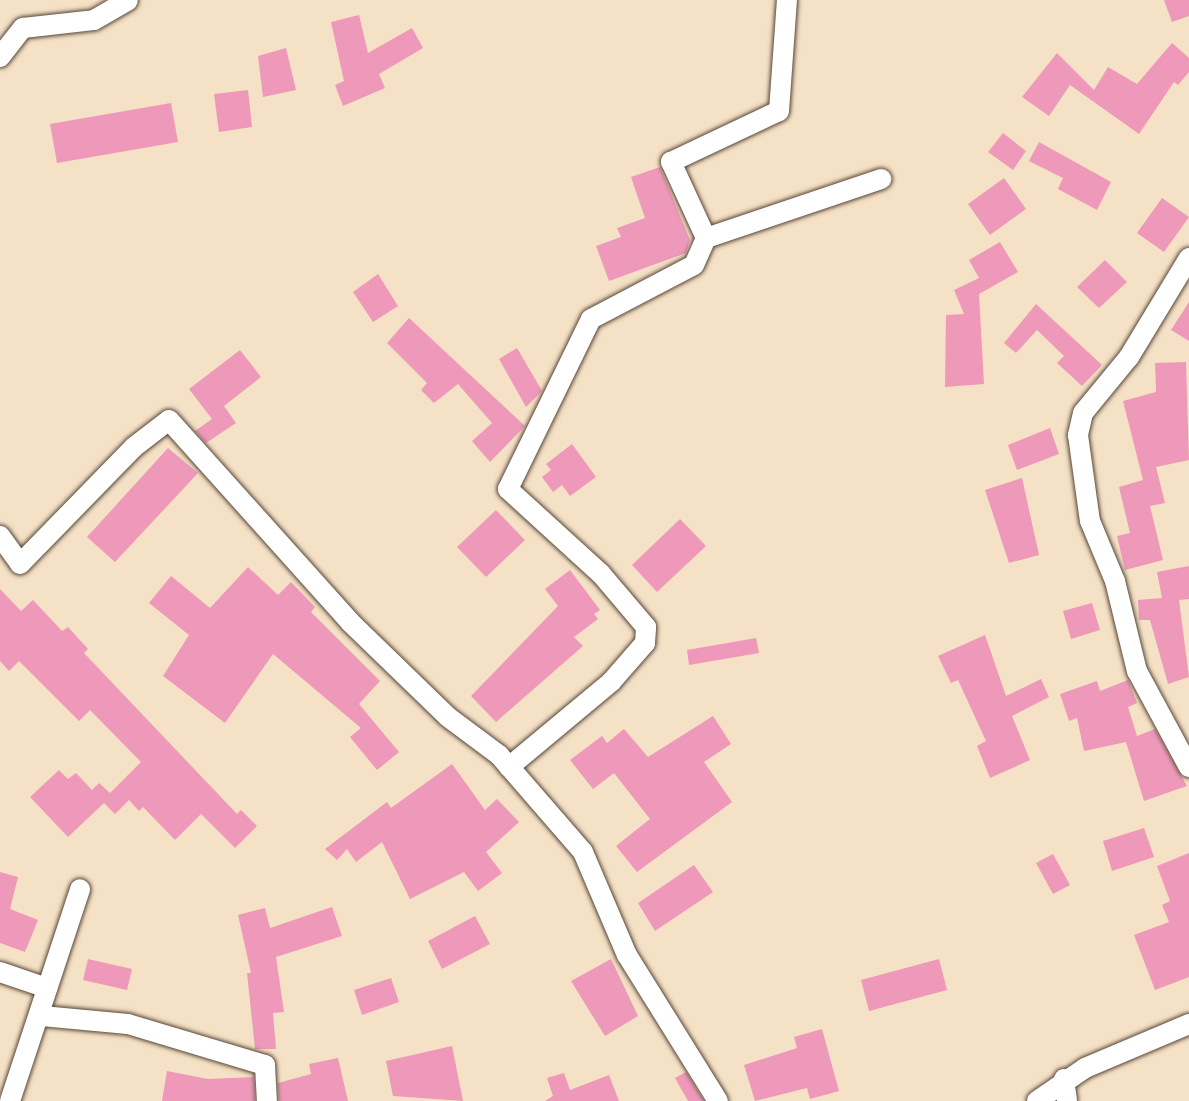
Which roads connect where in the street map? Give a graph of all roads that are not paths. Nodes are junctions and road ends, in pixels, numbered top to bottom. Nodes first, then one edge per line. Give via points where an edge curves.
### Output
1 (128, 0) edge
2 (787, 0) edge
3 (0, 57) edge
4 (881, 179) dead end
5 (706, 238) junction
6 (1189, 258) edge
7 (0, 536) edge
8 (509, 766) junction
9 (1189, 767) edge
10 (80, 889) dead end
11 (0, 972) edge
12 (47, 988) junction
13 (42, 1016) junction
14 (1189, 1024) edge
15 (1064, 1079) junction
16 (10, 1101) edge
17 (267, 1101) edge
18 (718, 1101) edge
19 (1037, 1101) edge
20 (1067, 1101) edge

1 - 3 street via 94,20 23,28
2 - 5 street via 779,111 671,162
4 - 5 street
5 - 8 street via 694,265 591,319 508,489 601,574 646,627 645,643 611,682
6 - 9 street via 1129,357 1083,413 1078,435 1090,521 1115,581 1137,671
7 - 8 street via 20,564 134,447 169,420 350,622
8 - 18 street via 583,852 627,955
10 - 12 street
11 - 12 street
12 - 13 street
13 - 16 street
13 - 17 street via 128,1024 265,1065
14 - 15 street
15 - 19 street
15 - 20 street

